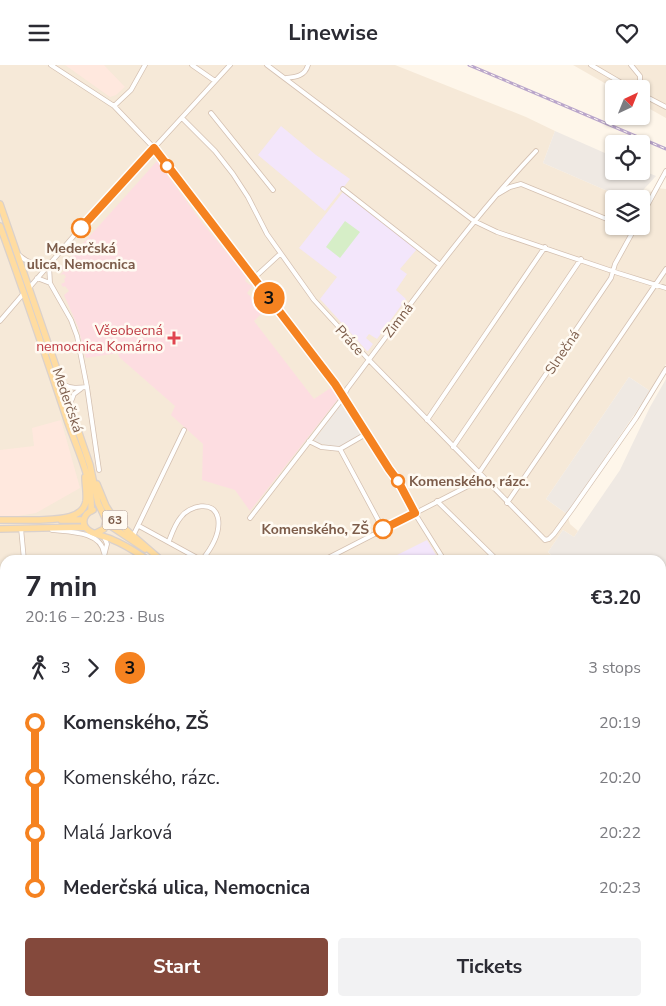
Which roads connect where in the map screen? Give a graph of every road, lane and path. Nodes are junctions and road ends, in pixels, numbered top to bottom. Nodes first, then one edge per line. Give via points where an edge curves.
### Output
1 (51, 65) edge
2 (146, 65) edge
3 (192, 65) edge
4 (230, 65) edge
5 (267, 65) edge
6 (308, 65) edge
7 (591, 65) edge
8 (631, 65) edge
9 (286, 78) junction
10 (618, 80) edge
11 (640, 80) edge
12 (215, 81) junction
13 (650, 99) edge
14 (114, 106) junction
15 (666, 107) edge
16 (211, 113) dead end
17 (182, 118) junction
18 (154, 148) junction
19 (536, 151) dead end
20 (666, 171) edge
21 (344, 189) dead end
22 (273, 190) dead end
23 (496, 195) junction
24 (650, 200) edge
25 (0, 204) edge
26 (605, 218) edge
27 (474, 221) junction
28 (0, 227) edge
29 (632, 235) edge
30 (545, 247) junction
31 (17, 254) junction
32 (280, 254) junction
33 (581, 259) junction
34 (49, 265) junction
35 (440, 265) junction
36 (666, 269) edge
37 (613, 270) junction
38 (37, 278) junction
39 (254, 278) junction
40 (50, 283) junction
41 (655, 285) junction
42 (666, 288) edge
43 (27, 290) junction
44 (0, 321) edge
45 (369, 360) junction
46 (666, 369) edge
47 (62, 383) junction
48 (87, 387) junction
49 (82, 388) junction
50 (343, 397) junction
51 (70, 404) junction
52 (427, 420) junction
53 (184, 430) dead end
54 (366, 433) junction
55 (309, 441) junction
56 (453, 447) junction
57 (340, 449) junction
58 (80, 458) junction
59 (90, 465) junction
60 (99, 470) dead end
61 (479, 473) junction
62 (437, 501) junction
63 (507, 503) junction
64 (92, 511) junction
65 (102, 513) junction
66 (415, 513) junction
67 (250, 518) dead end
68 (0, 520) edge
69 (37, 520) junction
70 (84, 520) junction
71 (106, 523) junction
72 (139, 526) junction
73 (85, 527) junction
74 (21, 528) junction
75 (0, 529) edge
76 (35, 529) junction
77 (383, 529) junction
78 (96, 533) junction
79 (134, 536) junction
80 (104, 537) junction
81 (168, 541) junction
82 (104, 553) joint
83 (24, 555) edge
84 (140, 555) edge
85 (154, 555) edge
86 (155, 555) edge
87 (192, 555) edge
88 (206, 555) edge
89 (334, 555) edge
90 (441, 555) edge
91 (492, 555) edge

1 - 14 street
2 - 14 street via 131,90
3 - 12 street
4 - 12 street
5 - 9 street
6 - 9 street via 304,74
7 - 10 street
8 - 11 street via 640,75
9 - 27 street
12 - 17 street
13 - 15 street
14 - 18 street
16 - 22 street
17 - 18 street
17 - 32 street, Práce via 233,174
18 - 34 street
18 - 39 street
19 - 23 street, Zimná
20 - 24 street
21 - 35 street
23 - 26 street via 521,184
23 - 27 street, Zimná
25 - 31 main road, Mederčská / 63
27 - 30 street via 491,230
27 - 35 street, Zimná
28 - 43 main road, Mederčská / 63
29 - 37 street, Slnečná
30 - 33 street
30 - 52 street
31 - 34 street via 33,265
31 - 43 main road, Mederčská / 63
32 - 39 street
32 - 45 street, Práce via 314,300
33 - 37 street
33 - 56 street
34 - 38 street
34 - 40 street, Mederčská
35 - 45 street, Zimná
36 - 41 street
37 - 41 street
37 - 61 street, Slnečná via 612,278
38 - 40 street
38 - 43 street
39 - 50 street
40 - 48 street, Mederčská via 77,335
41 - 42 street
41 - 63 street
43 - 44 street
43 - 47 main road, Mederčská / 63
43 - 58 main road, Mederčská / 63
45 - 50 street, Zimná
45 - 52 street, Práce
46 - 63 street, Práce via 636,418 550,539 545,540
47 - 49 street via 67,387
47 - 51 main road, Mederčská / 63
48 - 49 street
48 - 60 street, Mederčská
49 - 51 street via 74,394
50 - 54 street
50 - 55 street, Zimná
51 - 59 main road, Mederčská / 63
52 - 56 street, Práce
53 - 72 street
54 - 57 street
54 - 66 street
55 - 57 street via 321,447
55 - 67 street, Zimná
56 - 61 street, Práce
57 - 77 street
58 - 64 main road, Mederčská / 63 via 90,487
58 - 69 main road via 86,493 81,511 74,515
59 - 65 main road, Mederčská / 63
59 - 79 main road, 63 via 110,514
61 - 62 street, Slnečná via 470,485
61 - 63 street, Práce
62 - 66 street, Slnečná
62 - 91 street
64 - 65 main road, 63
64 - 70 main road, 63
65 - 71 main road, 63
66 - 77 street, Slnečná
66 - 90 street
68 - 69 main road
69 - 70 main road
70 - 73 main road, 63
71 - 78 main road, 63 via 103,530
71 - 85 main road, 63
72 - 79 street
72 - 81 street
73 - 76 main road
73 - 78 main road, 63
74 - 75 main road
74 - 76 main road
74 - 83 street
76 - 82 street via 80,533 100,541
77 - 89 street, Slnečná
78 - 80 main road, 63
79 - 86 main road, 63
80 - 82 street
80 - 84 main road, 63
81 - 87 street
81 - 88 street via 179,519 190,509 199,506 212,509 218,517 218,531

